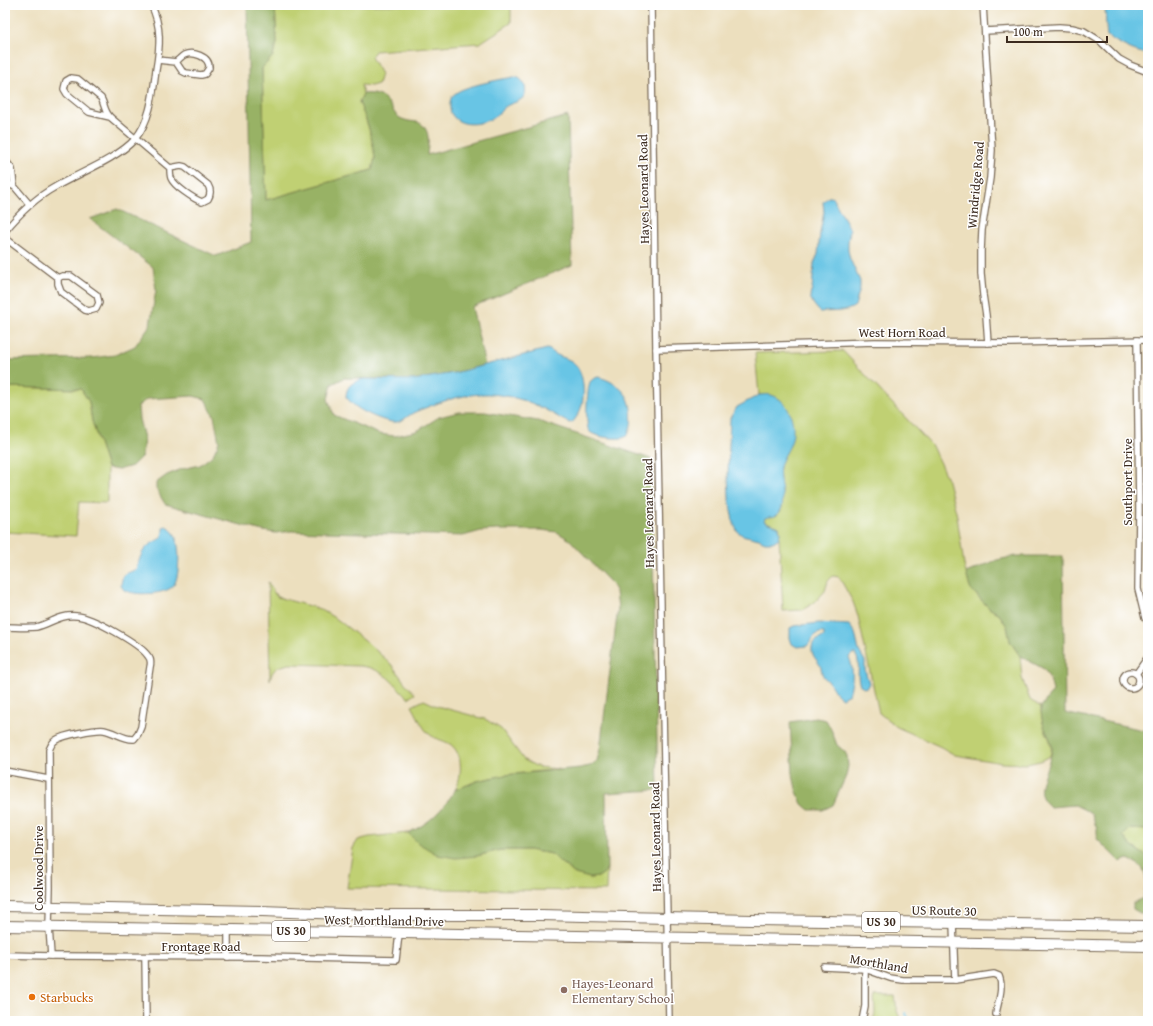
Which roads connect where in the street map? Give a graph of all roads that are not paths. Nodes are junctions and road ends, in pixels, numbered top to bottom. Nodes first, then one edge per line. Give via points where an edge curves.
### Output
1 (151, 5) edge
2 (651, 5) edge
3 (983, 5) edge
4 (985, 31) junction
5 (158, 60) junction
6 (176, 62) junction
7 (1148, 72) edge
8 (110, 117) junction
9 (136, 138) junction
10 (5, 160) edge
11 (170, 168) junction
12 (5, 184) edge
13 (14, 186) junction
14 (30, 205) junction
15 (5, 231) edge
16 (5, 238) edge
17 (58, 278) junction
18 (1137, 340) junction
19 (1148, 340) edge
20 (988, 343) junction
21 (656, 349) junction
22 (1148, 621) edge
23 (5, 627) edge
24 (1148, 657) edge
25 (1136, 674) dead end
26 (5, 770) edge
27 (48, 779) junction
28 (5, 906) edge
29 (49, 907) junction
30 (667, 919) junction
31 (953, 923) junction
32 (5, 926) edge
33 (1148, 926) edge
34 (48, 927) junction
35 (228, 930) junction
36 (399, 934) junction
37 (668, 938) junction
38 (953, 943) junction
39 (1148, 946) edge
40 (5, 955) edge
41 (51, 956) junction
42 (145, 957) junction
43 (228, 957) junction
44 (824, 967) dead end
45 (865, 969) junction
46 (955, 980) junction
47 (996, 1014) dead end
48 (146, 1021) edge
49 (669, 1021) edge
50 (862, 1021) edge

1 - 5 street via 157,17 160,36
2 - 21 street, Hayes Leonard Road
3 - 4 street, Windridge Road
4 - 7 street via 1059,27 1084,31 1120,59
4 - 20 street, Windridge Road via 992,150 982,230 981,267
5 - 6 street
5 - 9 street via 149,111
6 - 6 street via 182,72 186,73 201,75 208,72 209,68 208,61 200,56 184,55
8 - 8 street via 101,98 78,79 71,78 66,81 64,89 67,94 89,112
8 - 9 street
9 - 11 street
9 - 14 street via 118,153 55,187
10 - 13 street via 12,169
11 - 11 street via 171,178 177,186 197,201 208,199 208,185 185,167
12 - 13 street
13 - 14 street
14 - 15 street
16 - 17 street
17 - 17 street via 61,292 85,310 98,307 97,295 71,276
18 - 19 street, West Horn Road
18 - 20 street, West Horn Road
18 - 22 street, Southport Drive via 1138,589
20 - 21 street, West Horn Road via 875,342
21 - 30 street, Hayes Leonard Road
23 - 27 street, Coolwood Drive via 36,627 64,617 86,617 120,634 142,650 150,660 141,728 134,739 102,730 78,733 55,740 49,750
24 - 25 street
26 - 27 street
27 - 29 street, Coolwood Drive
28 - 29 highway, West Morthland Drive / US 30
29 - 30 highway, West Morthland Drive / US 30
29 - 34 street, Coolwood Drive
30 - 31 highway, US Route 30 / US 30
30 - 37 street, Hayes Leonard Road
31 - 33 highway, US Route 30 / US 30
31 - 38 street
32 - 34 highway, West Morthland Drive / US 30
34 - 35 highway, West Morthland Drive / US 30
34 - 41 street, Coolwood Drive
35 - 36 highway, West Morthland Drive / US 30
35 - 43 street
36 - 37 highway, West Morthland Drive / US 30
36 - 43 street, Frontage Road via 396,960
37 - 38 highway, US 30
37 - 49 street, Hayes Leonard Road
38 - 39 highway, US 30
38 - 46 street
40 - 41 street, Frontage Road
41 - 42 street, Frontage Road
42 - 43 street, Frontage Road
42 - 48 street
44 - 45 street, Morthland
45 - 46 street, Morthland via 903,980
45 - 50 street via 865,1006
46 - 47 street, Morthland via 994,974 999,976 1002,987

